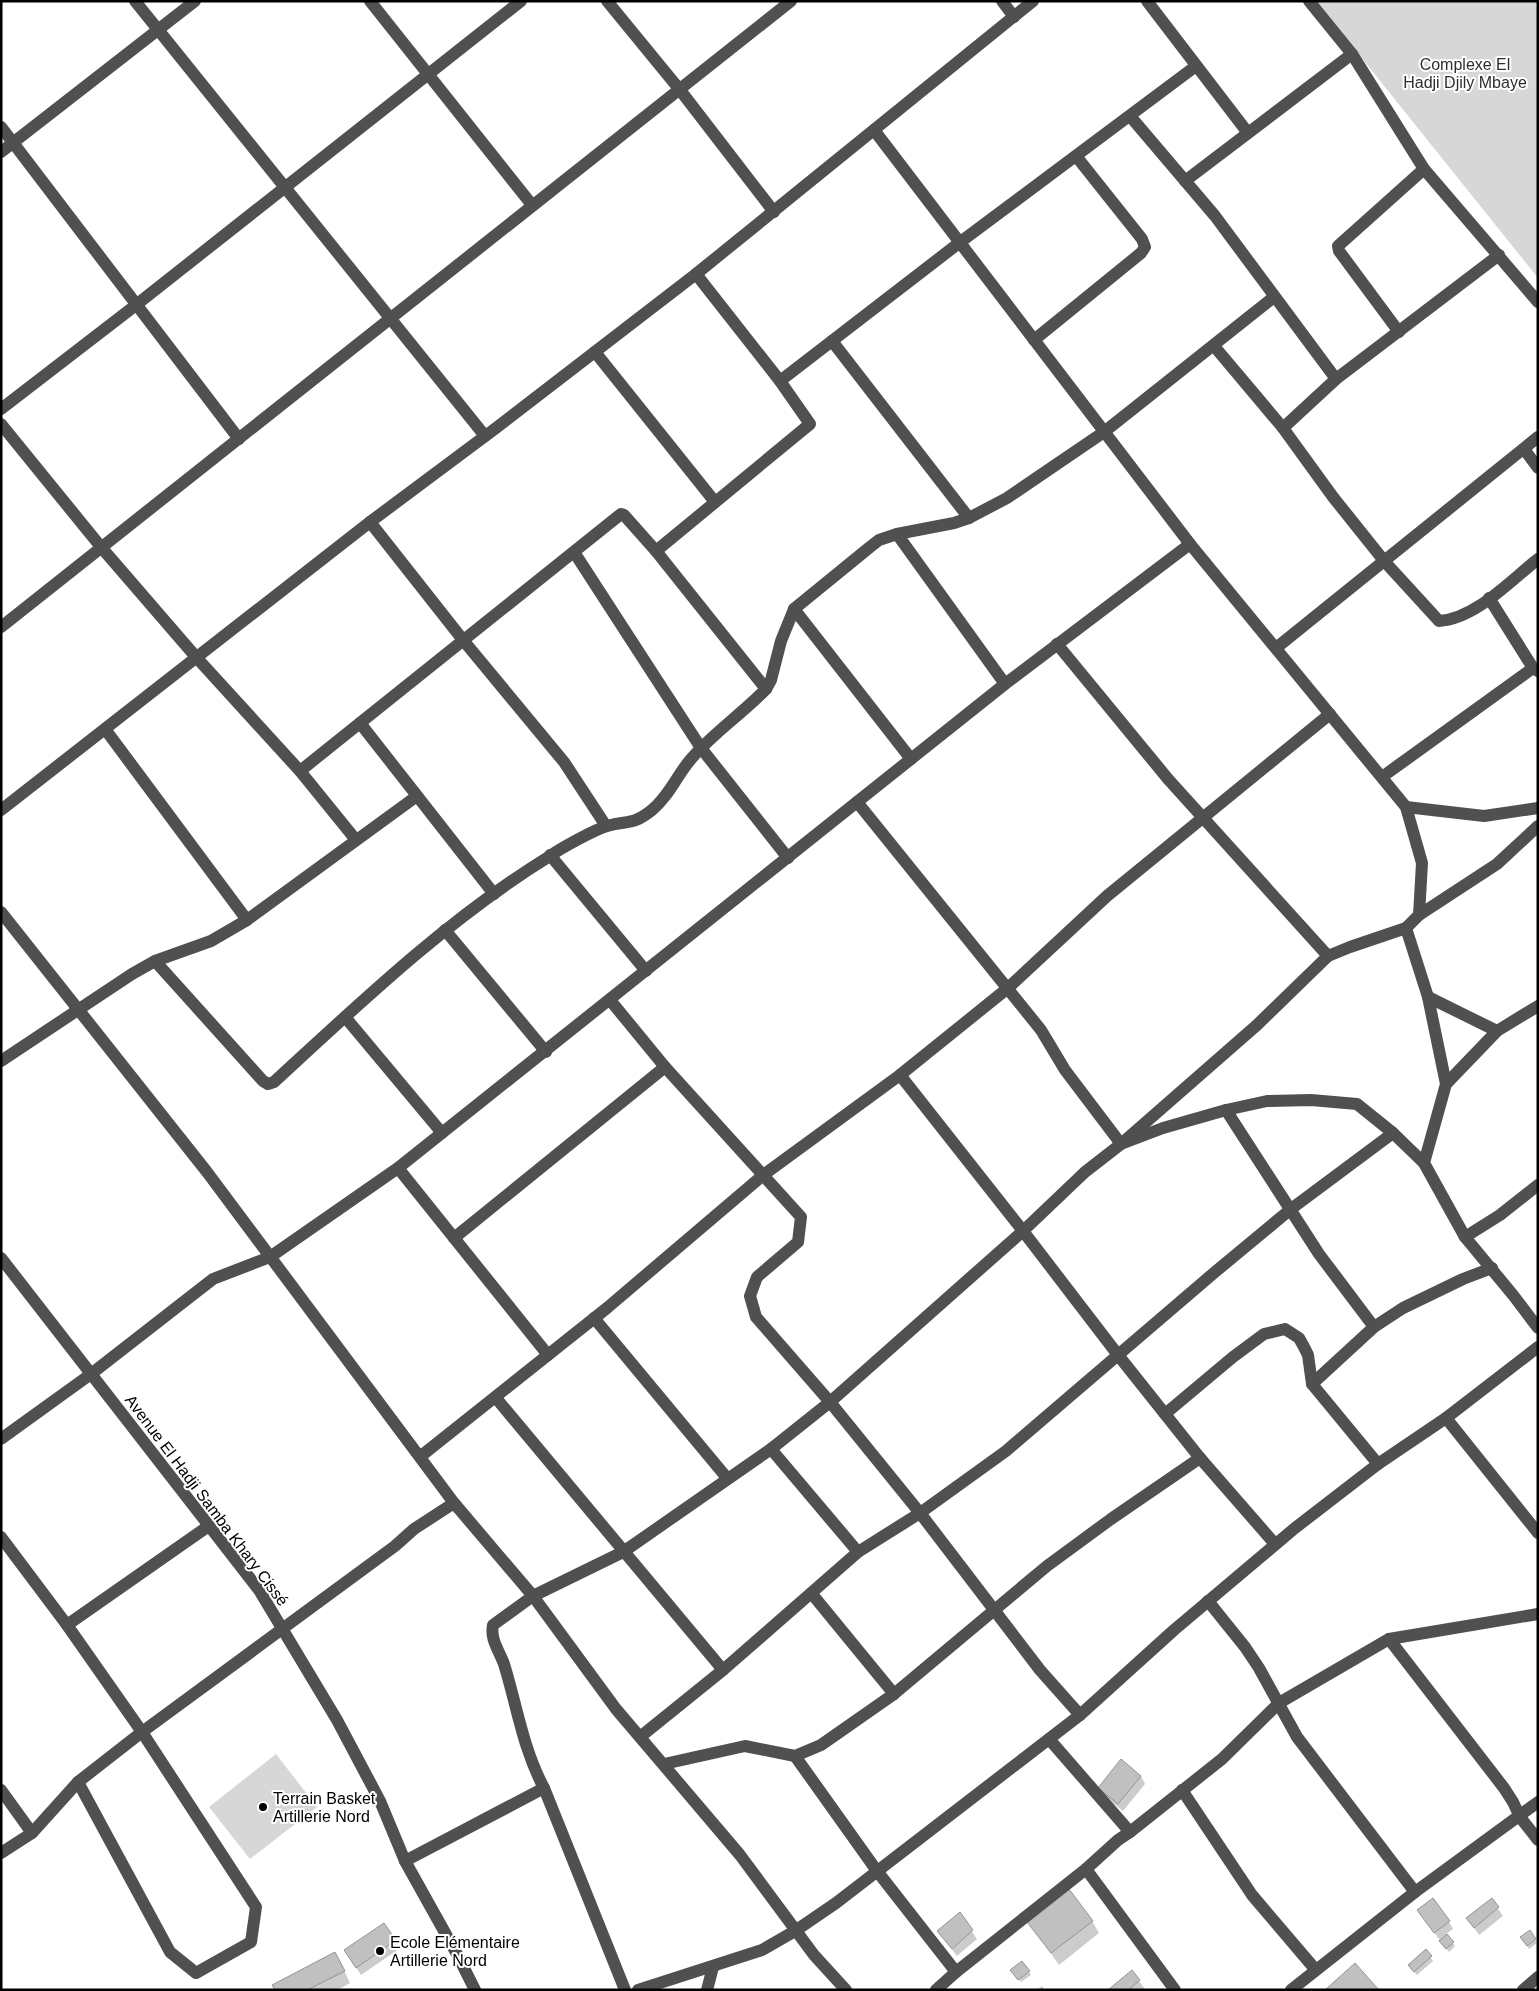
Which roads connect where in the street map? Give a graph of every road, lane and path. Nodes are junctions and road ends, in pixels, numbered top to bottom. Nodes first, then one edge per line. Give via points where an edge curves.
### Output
1 (135, 1) edge
2 (195, 1) edge
3 (370, 1) edge
4 (521, 1) edge
5 (607, 1) edge
6 (791, 1) edge
7 (1002, 1) edge
8 (1034, 1) edge
9 (1147, 1) edge
10 (1309, 1) edge
11 (1014, 17) junction
12 (158, 32) junction
13 (1352, 54) junction
14 (1196, 66) junction
15 (428, 75) junction
16 (680, 90) junction
17 (1130, 116) junction
18 (1, 127) edge
19 (874, 130) junction
20 (1248, 133) junction
21 (13, 142) junction
22 (1, 152) edge
23 (1076, 156) junction
24 (1424, 169) junction
25 (1185, 181) junction
26 (284, 188) junction
27 (532, 205) junction
28 (774, 212) junction
29 (959, 243) junction
30 (1498, 255) junction
31 (696, 274) junction
32 (1274, 297) junction
33 (1538, 302) edge
34 (136, 305) junction
35 (391, 320) junction
36 (1399, 332) junction
37 (1034, 340) junction
38 (832, 341) junction
39 (1214, 346) junction
40 (595, 352) junction
41 (1336, 378) junction
42 (780, 381) junction
43 (1, 409) edge
44 (1, 424) edge
45 (1282, 428) junction
46 (1104, 432) junction
47 (485, 436) junction
48 (1538, 437) edge
49 (239, 439) junction
50 (1524, 449) junction
51 (1538, 468) edge
52 (715, 502) junction
53 (969, 518) junction
54 (370, 522) junction
55 (897, 534) junction
56 (1190, 544) junction
57 (101, 547) junction
58 (656, 551) junction
59 (574, 552) junction
60 (1538, 559) edge
61 (1385, 562) junction
62 (1489, 598) junction
63 (794, 609) junction
64 (1, 627) edge
65 (463, 640) junction
66 (1057, 644) junction
67 (1276, 648) junction
68 (196, 657) junction
69 (1535, 670) edge
70 (1005, 684) junction
71 (766, 689) junction
72 (1330, 714) junction
73 (360, 723) junction
74 (105, 729) junction
75 (701, 748) junction
76 (911, 759) junction
77 (300, 771) junction
78 (1382, 777) junction
79 (417, 796) junction
80 (857, 802) junction
81 (1406, 807) junction
82 (1538, 808) edge
83 (1, 810) edge
84 (1204, 819) junction
85 (606, 826) junction
86 (1538, 826) edge
87 (356, 840) junction
88 (550, 855) junction
89 (788, 858) junction
90 (494, 894) junction
91 (1, 912) edge
92 (1419, 915) junction
93 (246, 920) junction
94 (1406, 928) junction
95 (445, 930) junction
96 (1328, 956) junction
97 (155, 961) junction
98 (646, 971) junction
99 (1008, 988) junction
100 (1428, 997) junction
101 (610, 1000) junction
102 (1538, 1006) edge
103 (78, 1008) junction
104 (344, 1017) junction
105 (1497, 1031) junction
106 (546, 1052) junction
107 (1, 1061) edge
108 (665, 1067) junction
109 (900, 1075) junction
110 (1446, 1084) junction
111 (1226, 1110) junction
112 (442, 1133) junction
113 (1393, 1133) junction
114 (1121, 1144) junction
115 (1424, 1163) junction
116 (398, 1168) junction
117 (762, 1176) junction
118 (1538, 1185) edge
119 (1291, 1209) junction
120 (1023, 1230) junction
121 (1466, 1237) junction
122 (454, 1238) junction
123 (270, 1256) junction
124 (1, 1258) edge
125 (1492, 1268) junction
126 (594, 1318) junction
127 (1374, 1327) junction
128 (1538, 1328) edge
129 (1538, 1347) edge
130 (548, 1355) junction
131 (1118, 1355) junction
132 (91, 1374) junction
133 (1312, 1384) junction
134 (496, 1398) junction
135 (830, 1402) junction
136 (1165, 1414) junction
137 (1446, 1418) junction
138 (1, 1439) edge
139 (771, 1449) junction
140 (421, 1456) junction
141 (1200, 1458) junction
142 (1378, 1464) junction
143 (727, 1478) junction
144 (454, 1503) junction
145 (920, 1514) junction
146 (210, 1524) junction
147 (1538, 1533) edge
148 (1, 1537) edge
149 (1275, 1544) junction
150 (623, 1552) junction
151 (858, 1552) junction
152 (812, 1594) junction
153 (533, 1596) junction
154 (1208, 1601) junction
155 (994, 1609) junction
156 (1536, 1618) edge
157 (67, 1625) junction
158 (282, 1628) junction
159 (1389, 1639) junction
160 (723, 1670) junction
161 (894, 1694) junction
162 (1279, 1704) junction
163 (1080, 1715) junction
164 (142, 1732) junction
165 (640, 1737) junction
166 (1049, 1739) junction
167 (795, 1756) junction
168 (664, 1764) junction
169 (78, 1782) junction
170 (544, 1788) junction
171 (1, 1790) edge
172 (1182, 1790) junction
173 (1538, 1802) edge
174 (1520, 1817) junction
175 (1130, 1832) junction
176 (32, 1833) junction
177 (1538, 1840) edge
178 (1, 1853) edge
179 (405, 1861) junction
180 (1086, 1870) junction
181 (877, 1871) junction
182 (1415, 1892) junction
183 (795, 1931) junction
184 (713, 1967) junction
185 (1316, 1969) junction
186 (956, 1972) junction
187 (1538, 1977) edge
188 (475, 1990) edge
189 (625, 1990) edge
190 (638, 1990) edge
191 (707, 1990) edge
192 (846, 1990) edge
193 (936, 1990) edge
194 (1174, 1990) edge
195 (1291, 1990) edge
196 (1523, 1990) edge

1 - 12 street
2 - 12 street
3 - 15 street
4 - 15 street
5 - 16 street
6 - 16 street
7 - 11 street
8 - 11 street
9 - 14 street
10 - 13 street
11 - 19 street
12 - 21 street
12 - 26 street
13 - 20 street
13 - 24 street
14 - 17 street
14 - 20 street
15 - 26 street
15 - 27 street
16 - 27 street
16 - 28 street
17 - 23 street
17 - 25 street
18 - 21 street
19 - 28 street
19 - 29 street
20 - 25 street
21 - 22 street
21 - 34 street
23 - 29 street
23 - 37 street via 1145,247
24 - 30 street
24 - 36 street via 1338,246
25 - 32 street
26 - 34 street
26 - 35 street
27 - 35 street
28 - 31 street
29 - 37 street
29 - 38 street
30 - 33 street
30 - 36 street
31 - 40 street
31 - 42 street
32 - 39 street
32 - 41 street
34 - 43 street
34 - 49 street
35 - 47 street
35 - 49 street
36 - 41 street
37 - 46 street
38 - 42 street
38 - 53 street
39 - 45 street
39 - 46 street via 1156,388
40 - 47 street
40 - 52 street
41 - 45 street
42 - 52 street via 809,425
44 - 57 street
45 - 61 street
46 - 53 street via 1007,498
46 - 56 street
47 - 54 street
48 - 50 street
49 - 57 street
50 - 51 street
50 - 61 street
52 - 58 street
53 - 55 street
54 - 65 street
54 - 68 street
55 - 63 street via 870,547
55 - 70 street
56 - 66 street
56 - 67 street
57 - 64 street
57 - 68 street
58 - 59 street via 621,514
58 - 71 street
59 - 65 street
59 - 75 street
60 - 62 street
61 - 62 street via 1439,621 1464,615
61 - 67 street
62 - 69 street
63 - 71 street
63 - 76 street
65 - 73 street
65 - 85 street via 564,762
66 - 70 street
66 - 84 street
67 - 72 street
68 - 74 street
68 - 77 street
69 - 78 street
70 - 76 street
71 - 75 street
72 - 78 street
72 - 84 street
73 - 77 street
73 - 79 street
74 - 83 street
74 - 93 street
75 - 85 street via 654,809 629,823
75 - 89 street
76 - 80 street
77 - 87 street
78 - 81 street
79 - 87 street
79 - 90 street
80 - 89 street
80 - 99 street
81 - 82 street via 1484,816
81 - 92 street via 1422,863
84 - 96 street
84 - 99 street via 1107,896
85 - 88 street
86 - 92 street via 1497,864
87 - 93 street
88 - 90 street
88 - 98 street
89 - 98 street
90 - 95 street
91 - 103 street
92 - 94 street
93 - 97 street via 211,941
94 - 96 street
94 - 100 street
95 - 104 street
95 - 106 street
96 - 114 street via 1257,1025
97 - 103 street
97 - 104 street via 268,1084
98 - 101 street
99 - 109 street
99 - 114 street
100 - 105 street
100 - 110 street
101 - 106 street
101 - 108 street
102 - 105 street
103 - 107 street
103 - 123 street
104 - 112 street
105 - 110 street
106 - 112 street
108 - 117 street
108 - 122 street
109 - 117 street
109 - 120 street
110 - 115 street
111 - 113 street via 1268,1101 1357,1104
111 - 114 street
111 - 119 street
112 - 116 street
113 - 115 street
113 - 119 street
114 - 120 street via 1085,1172
115 - 121 street
116 - 122 street
116 - 123 street
117 - 126 street
117 - 135 street via 801,1217 798,1242 757,1277 750,1296 756,1317
118 - 121 street via 1500,1216
119 - 127 street via 1319,1254
119 - 131 street
120 - 131 street
120 - 135 street
121 - 125 street
122 - 130 street
123 - 132 street via 213,1279
123 - 140 street
124 - 132 street, Avenue El Hadji Samba Khary Cissé
125 - 127 street via 1403,1308
125 - 128 street
126 - 130 street
126 - 143 street
127 - 133 street
129 - 137 street
130 - 134 street
131 - 136 street
131 - 145 street via 1006,1451
132 - 138 street
132 - 146 street, Avenue El Hadji Samba Khary Cissé
133 - 136 street via 1304,1347 1294,1334 1280,1329 1264,1334
133 - 142 street
134 - 140 street
134 - 150 street
135 - 139 street
135 - 145 street
136 - 141 street
137 - 142 street
137 - 147 street
139 - 143 street
139 - 151 street
140 - 144 street
141 - 149 street
141 - 155 street via 1111,1519
142 - 149 street
143 - 150 street
144 - 153 street
144 - 158 street via 414,1528 395,1546
145 - 151 street
145 - 155 street
146 - 157 street
146 - 158 street, Avenue El Hadji Samba Khary Cissé via 259,1590
148 - 157 street
149 - 154 street
150 - 153 street
150 - 160 street
151 - 152 street
152 - 160 street
152 - 161 street
153 - 165 street
153 - 170 street via 493,1625 491,1635 503,1662 529,1758
154 - 162 street via 1245,1647
154 - 163 street
155 - 161 street
155 - 163 street via 1040,1670
156 - 159 street
157 - 164 street
158 - 164 street
158 - 179 street, Avenue El Hadji Samba Khary Cissé via 337,1720 380,1802
159 - 162 street
159 - 174 street via 1504,1788
160 - 165 street
161 - 167 street via 821,1745
162 - 172 street via 1222,1759
162 - 182 street via 1298,1737
163 - 166 street
164 - 169 street
164 - 169 street via 256,1907 251,1942 196,1973 170,1952
165 - 168 street
166 - 175 street
166 - 181 street
167 - 168 street via 745,1746
167 - 181 street
168 - 183 street via 740,1855
169 - 176 street
170 - 179 street
170 - 189 street
171 - 176 street
172 - 175 street
172 - 185 street via 1252,1896
173 - 174 street
174 - 177 street
174 - 182 street
175 - 180 street
176 - 178 street
179 - 188 street, Avenue El Hadji Samba Khary Cissé
180 - 186 street
180 - 194 street
181 - 183 street
181 - 186 street
182 - 185 street
183 - 184 street via 762,1950
183 - 192 street
184 - 190 street
184 - 191 street
185 - 195 street
186 - 193 street
187 - 196 street

